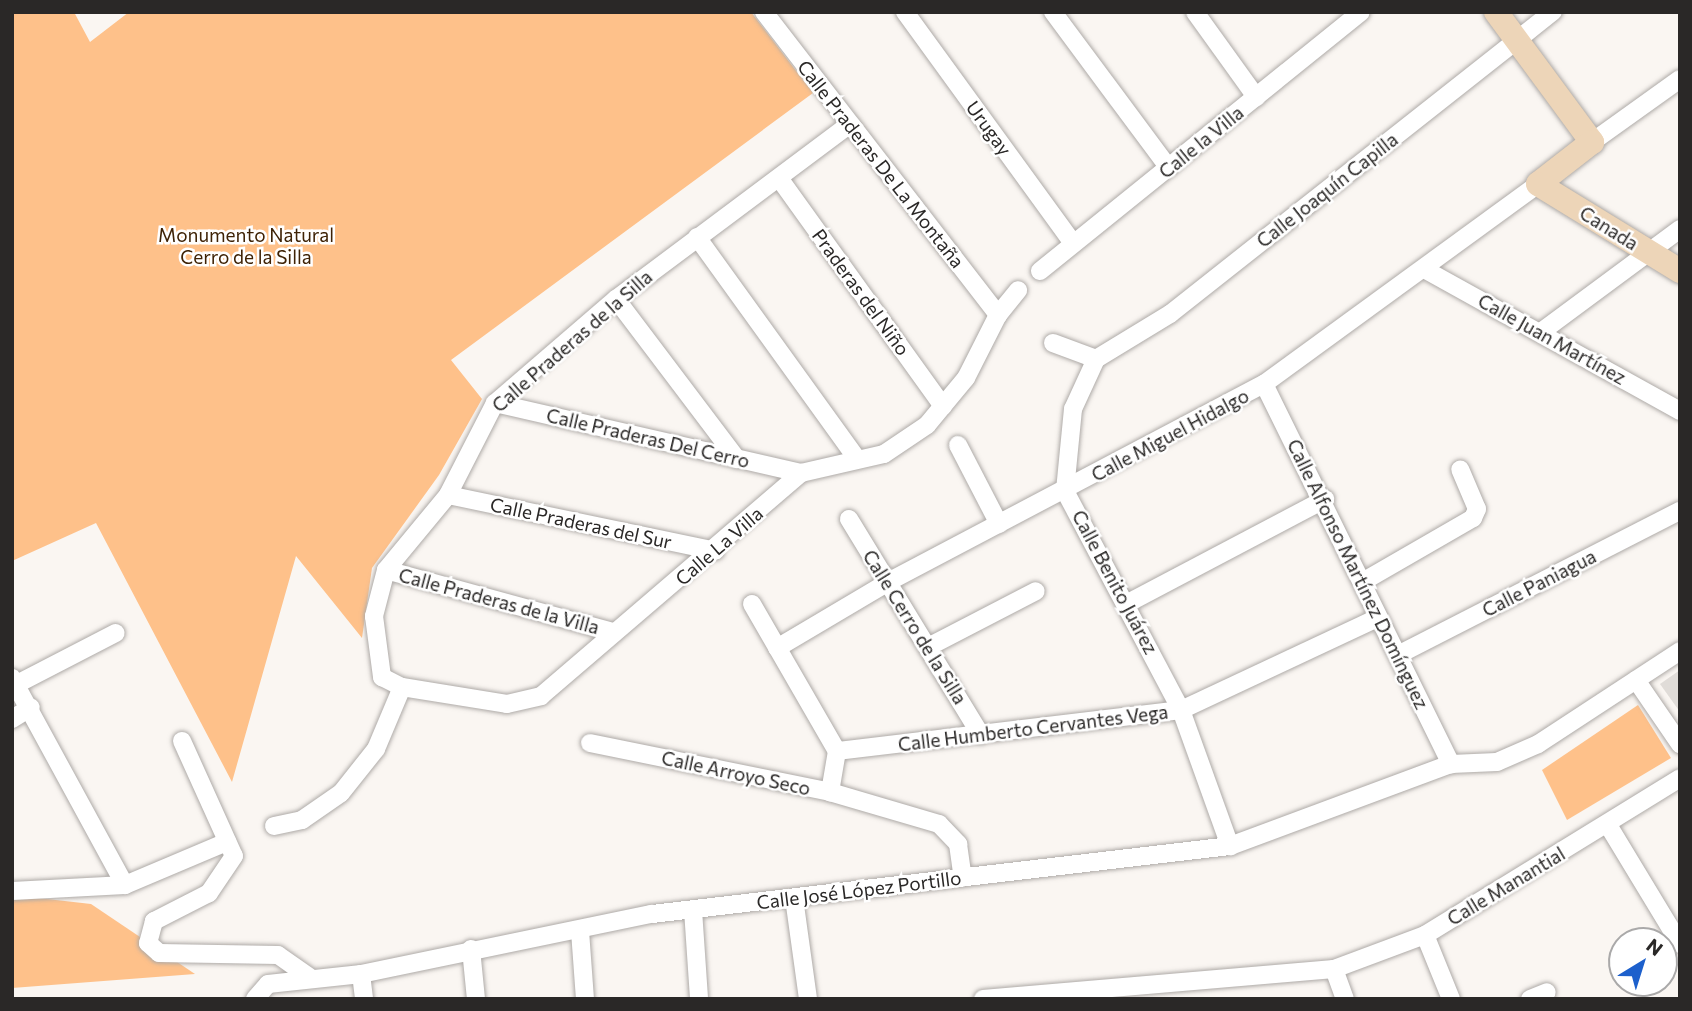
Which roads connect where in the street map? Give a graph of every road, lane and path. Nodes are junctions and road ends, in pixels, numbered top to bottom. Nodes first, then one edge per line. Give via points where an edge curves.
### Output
1 (764, 12) edge
2 (905, 12) edge
3 (1053, 12) edge
4 (1195, 12) edge
5 (1496, 12) edge
6 (1553, 12) edge
7 (1351, 15) edge
8 (1518, 40) junction
9 (1680, 79) edge
10 (1256, 97) junction
11 (850, 124) junction
12 (1592, 142) junction
13 (1169, 168) junction
14 (779, 178) junction
15 (1538, 184) junction
16 (1680, 229) edge
17 (697, 237) junction
18 (1073, 243) junction
19 (1647, 252) junction
20 (1424, 269) junction
21 (1040, 271) dead end
22 (1680, 271) edge
23 (1018, 290) dead end
24 (616, 299) junction
25 (998, 315) junction
26 (1541, 332) junction
27 (1053, 343) dead end
28 (1096, 359) junction
29 (1264, 384) junction
30 (495, 403) junction
31 (943, 406) junction
32 (1680, 411) edge
33 (958, 445) dead end
34 (737, 459) junction
35 (857, 459) junction
36 (1460, 469) dead end
37 (801, 473) junction
38 (1065, 491) junction
39 (448, 495) junction
40 (1325, 499) junction
41 (1680, 511) edge
42 (849, 519) dead end
43 (999, 524) junction
44 (715, 551) junction
45 (386, 570) junction
46 (1364, 581) junction
47 (888, 582) junction
48 (1036, 591) dead end
49 (1128, 603) junction
50 (752, 604) dead end
51 (1377, 618) junction
52 (613, 632) junction
53 (116, 633) dead end
54 (929, 646) junction
55 (777, 648) junction
56 (1680, 651) edge
57 (1398, 655) junction
58 (1636, 680) junction
59 (14, 681) edge
60 (402, 688) junction
61 (31, 707) junction
62 (1181, 710) junction
63 (12, 719) edge
64 (981, 735) junction
65 (182, 741) dead end
66 (590, 743) dead end
67 (1680, 744) edge
68 (837, 751) junction
69 (1451, 764) junction
70 (1680, 778) edge
71 (830, 792) junction
72 (1608, 825) junction
73 (274, 826) dead end
74 (1230, 846) junction
75 (230, 849) junction
76 (962, 878) junction
77 (125, 885) junction
78 (12, 891) edge
79 (794, 898) junction
80 (693, 910) junction
81 (580, 931) junction
82 (1425, 936) junction
83 (1680, 944) edge
84 (471, 949) junction
85 (1328, 971) junction
86 (361, 974) junction
87 (309, 977) junction
88 (258, 994) edge
89 (364, 999) edge
90 (476, 999) edge
91 (585, 999) edge
92 (699, 999) edge
93 (808, 999) edge
94 (983, 999) edge
95 (1345, 999) edge
96 (1451, 999) edge

1 - 11 street, Calle Praderas De La Montaña
2 - 18 street, Urugay
3 - 13 street
4 - 10 street
5 - 8 street
6 - 8 street, Calle Joaquín Capilla
7 - 10 street, Calle la Villa
8 - 12 street
8 - 28 street, Calle Joaquín Capilla via 1170,314
9 - 12 street
10 - 13 street, Calle la Villa
11 - 14 street, Calle Praderas de la Silla
11 - 25 street, Calle Praderas De La Montaña
12 - 15 street
13 - 18 street, Calle la Villa
14 - 17 street, Calle Praderas de la Silla
14 - 31 street, Praderas del Niño
15 - 19 street, Canada
15 - 20 street, Calle Miguel Hidalgo
16 - 19 street
17 - 24 street, Calle Praderas de la Silla
17 - 35 street
18 - 21 street, Calle la Villa
19 - 22 street, Canada
19 - 26 street
20 - 26 street, Calle Juan Martínez
20 - 29 street, Calle Miguel Hidalgo
23 - 25 street, Calle La Villa
24 - 30 street, Calle Praderas de la Silla
24 - 34 street
25 - 31 street, Calle La Villa via 983,351
26 - 32 street, Calle Juan Martínez
27 - 28 street
28 - 38 street, Calle Benito Juárez via 1073,409
29 - 38 street, Calle Miguel Hidalgo
29 - 40 street, Calle Alfonso Martínez Domínguez
30 - 34 street, Calle Praderas Del Cerro
30 - 39 street, Calle Praderas de la Silla
31 - 35 street, Calle La Villa via 905,444
33 - 43 street
34 - 37 street, Calle Praderas Del Cerro
35 - 37 street, Calle La Villa
36 - 46 street via 1478,509 1473,518
37 - 44 street, Calle La Villa
38 - 43 street, Calle Miguel Hidalgo
38 - 49 street, Calle Benito Juárez
39 - 44 street, Calle Praderas del Sur
39 - 45 street, Calle Praderas de la Silla
40 - 46 street, Calle Alfonso Martínez Domínguez
40 - 49 street
41 - 57 street, Calle Paniagua
42 - 47 street, Calle Cerro de la Silla
43 - 47 street, Calle Miguel Hidalgo
44 - 52 street, Calle La Villa
45 - 52 street, Calle Praderas de la Villa
45 - 60 street, Calle Praderas de la Silla via 374,616 376,664 382,677
46 - 51 street, Calle Alfonso Martínez Domínguez
47 - 54 street, Calle Cerro de la Silla
47 - 55 street, Calle Miguel Hidalgo
48 - 54 street
49 - 62 street, Calle Benito Juárez
50 - 55 street
51 - 57 street, Calle Alfonso Martínez Domínguez
51 - 62 street, Calle Humberto Cervantes Vega
52 - 60 street, Calle La Villa via 541,696 523,703
53 - 59 street
54 - 64 street, Calle Cerro de la Silla
55 - 68 street
56 - 58 street, Calle José López Portillo
57 - 69 street, Calle Alfonso Martínez Domínguez
58 - 67 street
58 - 69 street, Calle José López Portillo via 1538,744 1497,762
59 - 61 street
60 - 73 street via 376,749 341,793 302,820
61 - 63 street
61 - 77 street
62 - 64 street, Calle Humberto Cervantes Vega
62 - 74 street, Calle Benito Juárez
64 - 68 street, Calle Humberto Cervantes Vega
65 - 75 street
66 - 71 street, Calle Arroyo Seco
68 - 71 street
69 - 74 street, Calle José López Portillo
70 - 72 street, Calle Manantial
71 - 76 street, Calle Arroyo Seco via 950,832
72 - 82 street, Calle Manantial
72 - 83 street
74 - 76 street, Calle José López Portillo
75 - 77 street
75 - 87 street via 209,893 149,926 148,943 159,953 278,956
76 - 79 street, Calle José López Portillo
77 - 78 street
79 - 80 street, Calle José López Portillo
79 - 93 street
80 - 81 street, Calle José López Portillo
80 - 92 street
81 - 84 street, Calle José López Portillo
81 - 91 street
82 - 85 street, Calle Manantial
82 - 96 street
84 - 86 street, Calle José López Portillo
84 - 90 street
85 - 94 street
85 - 95 street
86 - 87 street, Calle José López Portillo
86 - 89 street
87 - 88 street, Calle José López Portillo

